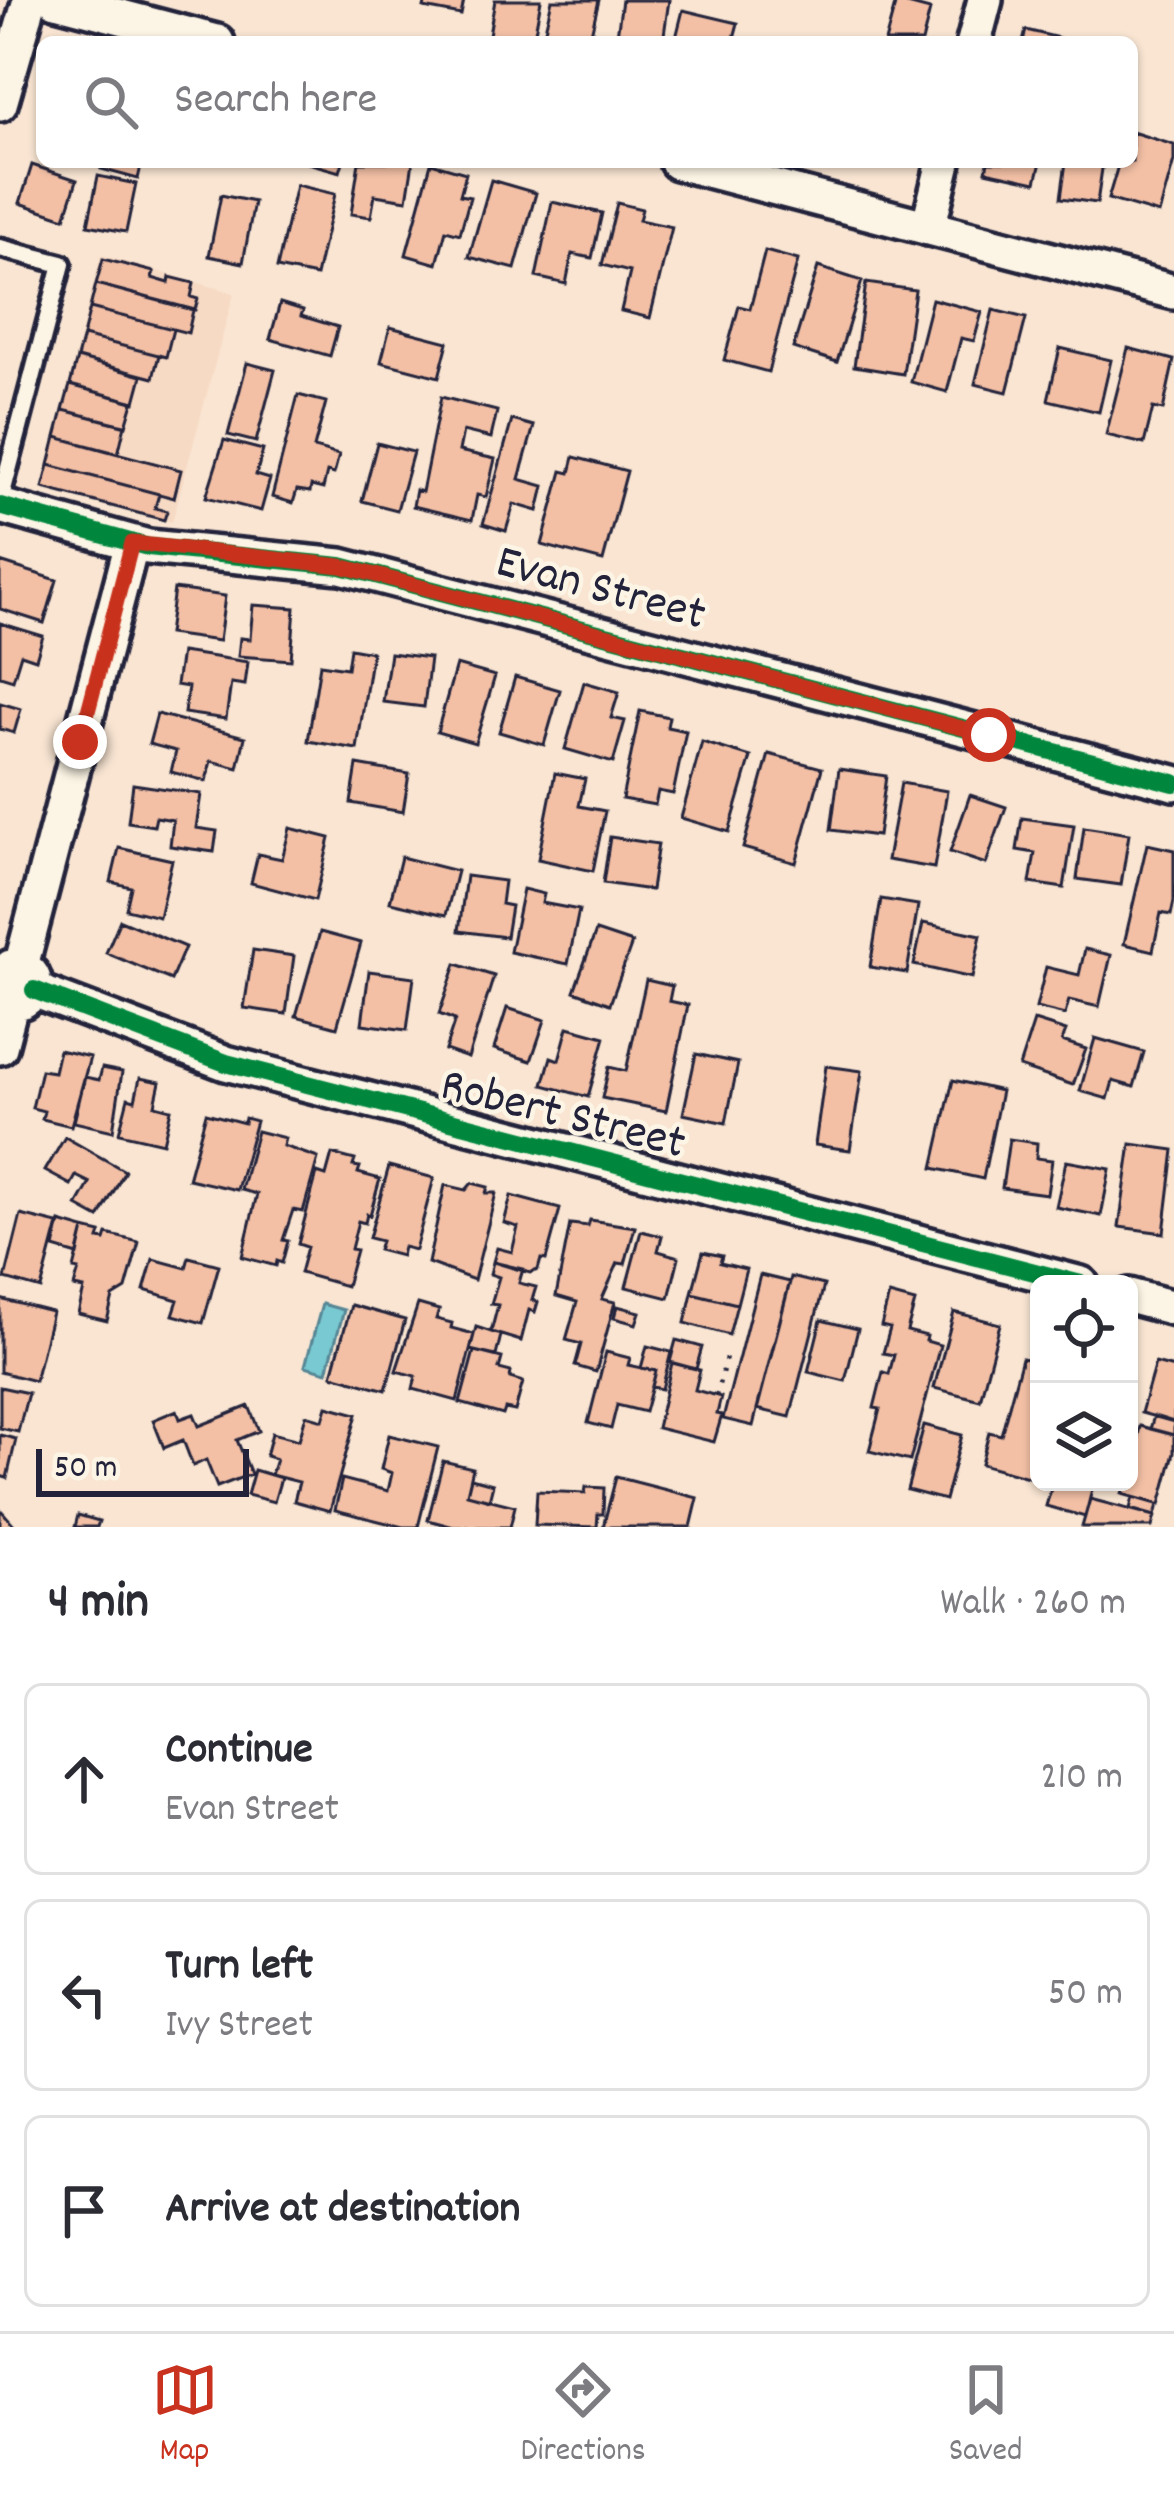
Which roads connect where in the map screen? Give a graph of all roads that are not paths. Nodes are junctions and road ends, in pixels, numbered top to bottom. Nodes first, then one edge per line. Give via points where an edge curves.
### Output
1 (30, 0) edge
2 (56, 0) edge
3 (985, 0) edge
4 (194, 36) edge
5 (976, 36) edge
6 (0, 104) edge
7 (700, 168) edge
8 (943, 168) edge
9 (928, 227) junction
10 (0, 248) edge
11 (1174, 292) edge
12 (0, 504) edge
13 (132, 543) junction
14 (1174, 783) edge
15 (14, 985) edge
16 (0, 1047) edge
17 (1046, 1275) edge
18 (1138, 1298) edge
19 (1174, 1308) edge

1 - 6 street
2 - 4 street
3 - 5 street
7 - 9 street
8 - 9 street
9 - 11 street
10 - 12 lane via 62,264
12 - 13 street, Evan Street
13 - 14 street, Evan Street via 341,566
13 - 15 street
15 - 16 street
15 - 17 street, Robert Street via 226,1063
18 - 19 street

